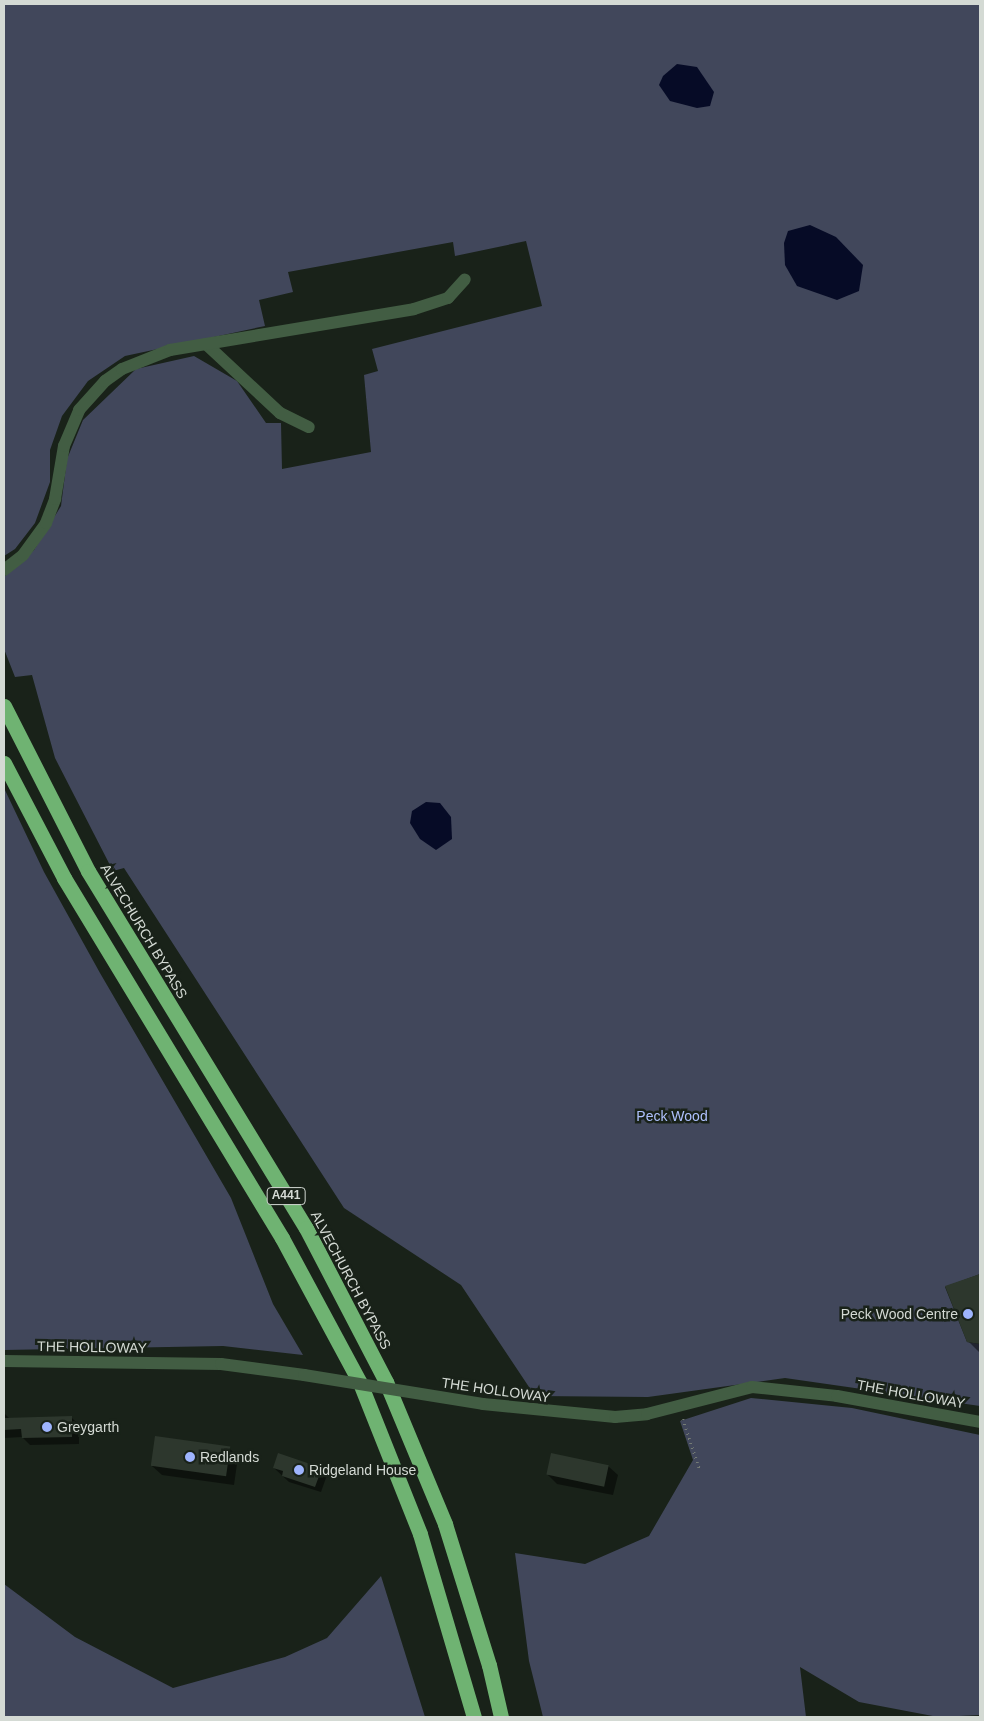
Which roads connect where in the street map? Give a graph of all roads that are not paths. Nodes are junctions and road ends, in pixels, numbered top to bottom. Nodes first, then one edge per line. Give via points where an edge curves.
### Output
1 (464, 279) dead end
2 (206, 344) junction
3 (309, 427) dead end
4 (4, 570) edge
5 (4, 706) edge
6 (4, 763) edge
7 (4, 1361) edge
8 (980, 1422) edge
9 (474, 1717) edge
10 (501, 1717) edge

1 - 2 street via 448,298 414,309
2 - 3 street via 280,413
2 - 4 street via 145,358 105,381 92,394 70,426 55,500 46,523 23,554
5 - 10 highway, ALVECHURCH BYPASS / A441 via 88,870 306,1228 386,1382 445,1524 489,1665
6 - 9 highway, A441 via 64,878 282,1238 360,1383 420,1534
7 - 8 street, THE HOLLOWAY, bridge via 221,1364 483,1404 608,1417 647,1414 736,1389 785,1388

